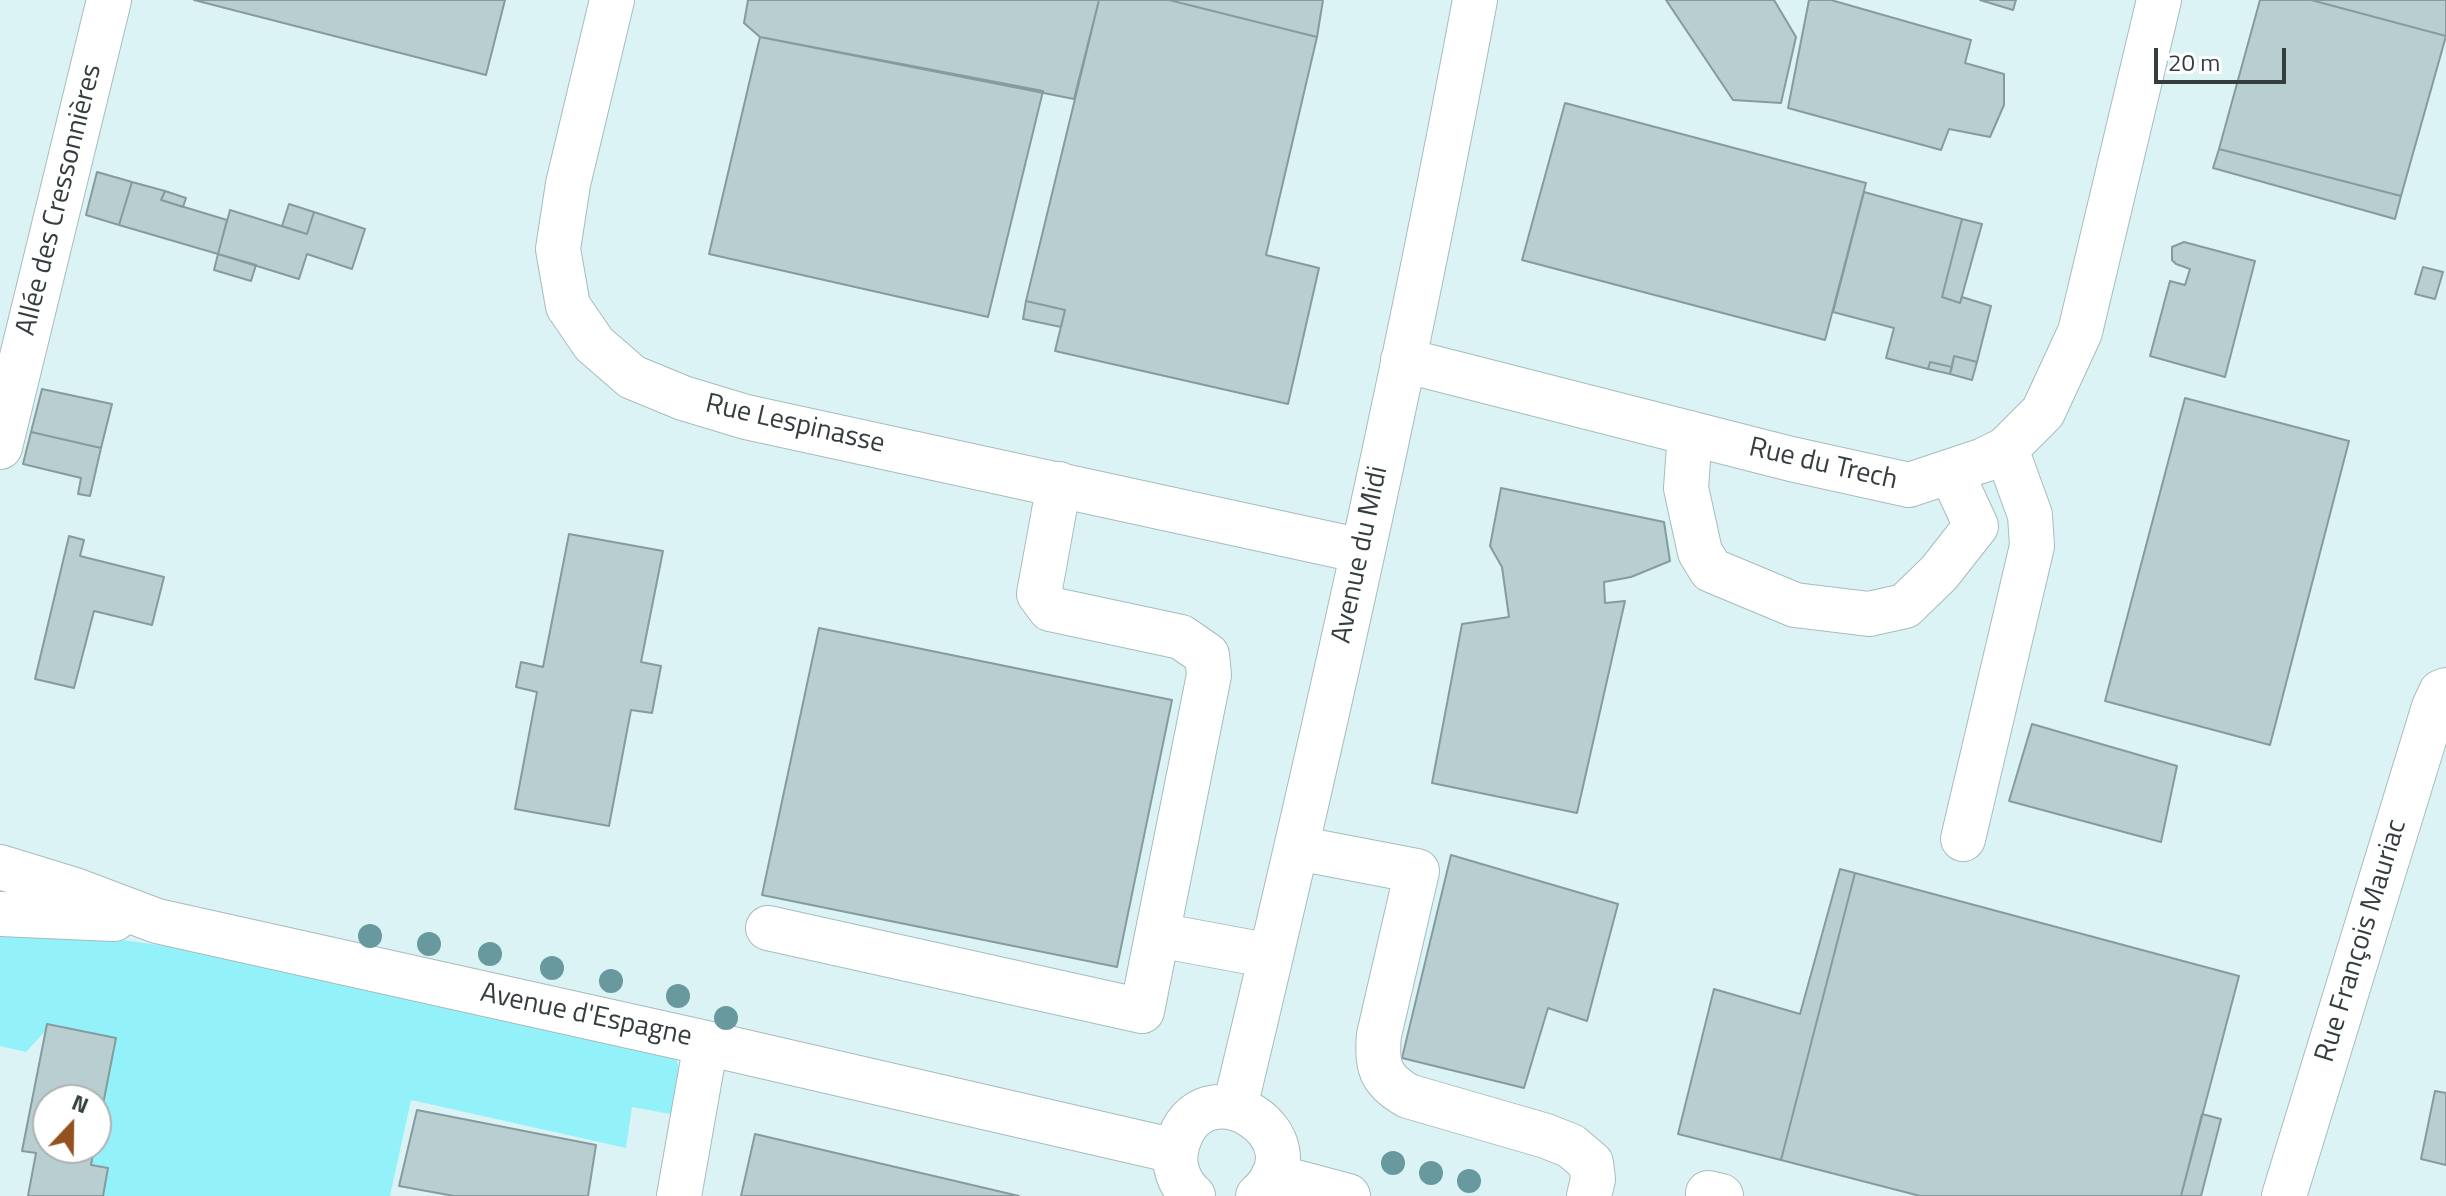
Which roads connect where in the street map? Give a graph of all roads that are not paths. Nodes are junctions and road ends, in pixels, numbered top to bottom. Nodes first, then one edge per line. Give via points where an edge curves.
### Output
1 (109, 0) edge
2 (612, 0) edge
3 (1475, 0) edge
4 (2159, 0) edge
5 (1403, 360) junction
6 (1690, 433) junction
7 (0, 447) edge
8 (2006, 449) junction
9 (1951, 472) junction
10 (1059, 484) junction
11 (1362, 551) junction
12 (2446, 690) edge
13 (1963, 839) dead end
14 (1297, 848) junction
15 (0, 867) edge
16 (0, 914) edge
17 (157, 921) junction
18 (768, 928) dead end
19 (1158, 935) junction
20 (1271, 956) junction
21 (706, 1043) junction
22 (1235, 1107) junction
23 (1175, 1151) junction
24 (1266, 1186) edge
25 (679, 1196) edge
26 (1193, 1196) edge
27 (1348, 1196) edge
28 (1589, 1196) edge
29 (1708, 1196) edge
30 (1721, 1196) edge
31 (2284, 1196) edge

1 - 7 street, Allée des Cressonnières
2 - 10 street, Rue Lespinasse via 568,184 558,249 568,306 594,344 632,377 746,417
3 - 5 street, Avenue du Midi
4 - 8 street, Rue du Trech via 2080,332 2043,412
5 - 6 street, Rue du Trech
5 - 11 street, Avenue du Midi
6 - 9 street, Rue du Trech via 1909,485
6 - 9 street via 1686,488 1700,552 1711,570 1795,605 1869,614 1905,606 1976,526
8 - 9 street, Rue du Trech
8 - 13 street via 2030,515 2032,546
10 - 11 street, Rue Lespinasse
10 - 19 street via 1039,594 1050,609 1181,637 1207,655 1209,675
11 - 14 street, Avenue du Midi
12 - 31 street, Rue François Mauriac via 2434,707
14 - 20 street, Avenue du Midi
14 - 28 street via 1417,871 1379,1035 1377,1055 1392,1087 1571,1146 1591,1163
15 - 17 street, Avenue d'Espagne
16 - 17 street
17 - 21 street, Avenue d'Espagne
18 - 19 street via 1142,1011
19 - 20 street
20 - 22 street, Avenue du Midi
21 - 23 street, Avenue d'Espagne
21 - 25 street
22 - 23 street via 1218,1107 1196,1117
22 - 24 street via 1261,1121 1270,1133 1275,1147
23 - 26 street via 1181,1182
24 - 27 street
29 - 30 street

